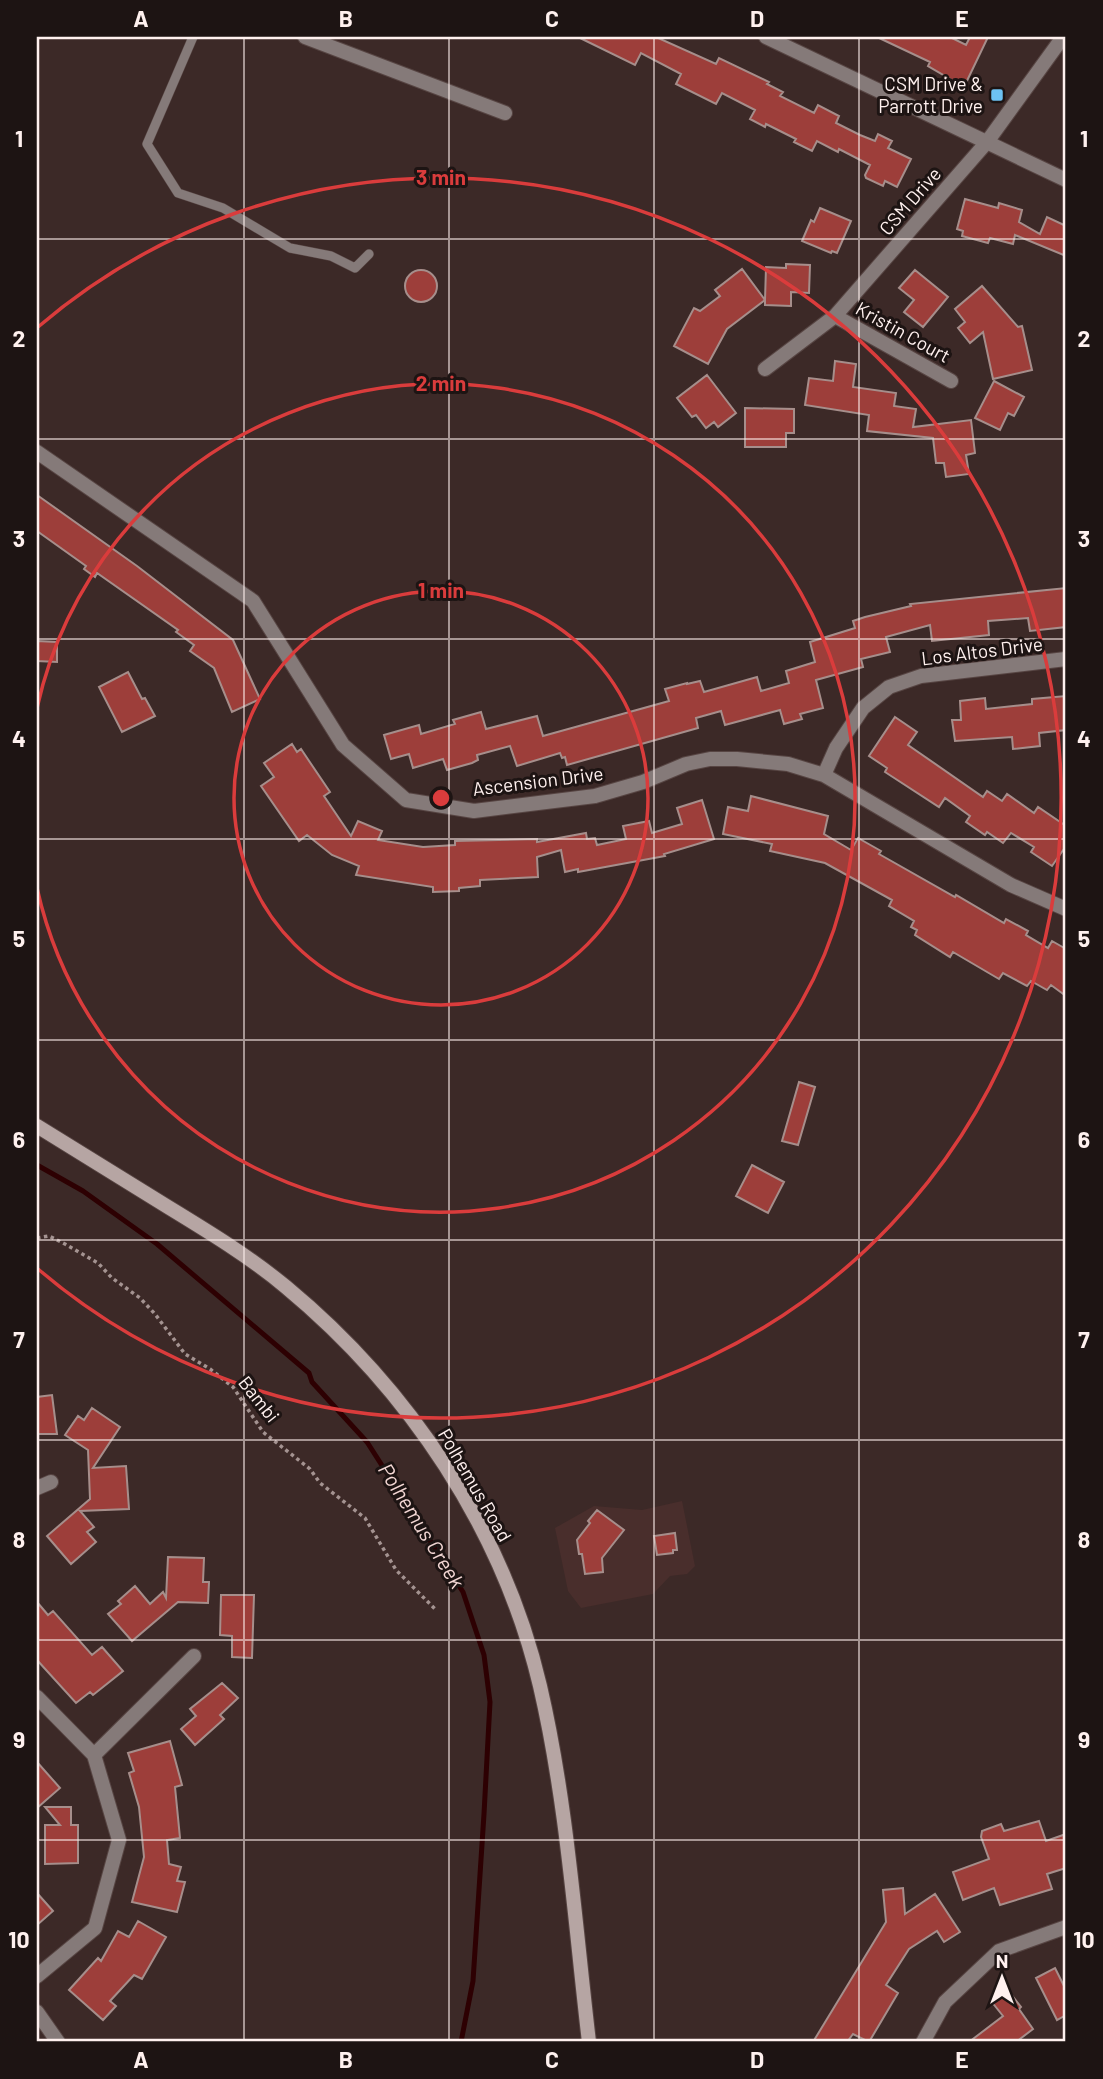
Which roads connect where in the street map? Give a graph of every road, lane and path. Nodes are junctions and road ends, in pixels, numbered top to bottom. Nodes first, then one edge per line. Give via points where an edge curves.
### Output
1 (192, 37) edge
2 (305, 37) edge
3 (766, 37) edge
4 (1063, 37) edge
5 (505, 113) dead end
6 (987, 142) junction
7 (1066, 180) edge
8 (369, 254) dead end
9 (835, 316) junction
10 (765, 369) dead end
11 (951, 381) dead end
12 (37, 452) edge
13 (1066, 659) edge
14 (824, 775) junction
15 (1066, 909) edge
16 (37, 1126) edge
17 (37, 1238) edge
18 (51, 1482) dead end
19 (37, 1488) edge
20 (436, 1610) dead end
21 (194, 1656) dead end
22 (37, 1697) edge
23 (94, 1755) junction
24 (1066, 1927) edge
25 (37, 1976) edge
26 (37, 2012) edge
27 (58, 2042) edge
28 (589, 2042) edge
29 (923, 2042) edge

1 - 8 lane via 147,144 178,193 223,208 290,248 331,256 355,268
2 - 5 street
3 - 6 street
4 - 6 street, CSM Drive
6 - 7 street
6 - 9 street, CSM Drive
9 - 10 street, CSM Drive
9 - 11 street, Kristin Court
12 - 14 street, Ascension Drive via 253,601 343,745 406,800 474,811 594,796 710,760 763,760
13 - 14 street, Los Altos Drive via 921,676 889,687 863,708
14 - 15 street, Ascension Drive via 1011,885
16 - 28 main road, Polhemus Road via 221,1240 286,1287 342,1337 392,1393 458,1487 510,1592 540,1685 558,1786
17 - 20 path, Bambi via 49,1236 65,1244 140,1298 185,1354 233,1387 263,1432 365,1518 396,1570
18 - 19 street
21 - 23 street
22 - 23 street
23 - 25 street via 119,1840 95,1928
24 - 29 street via 999,1951 944,2002
26 - 27 street

